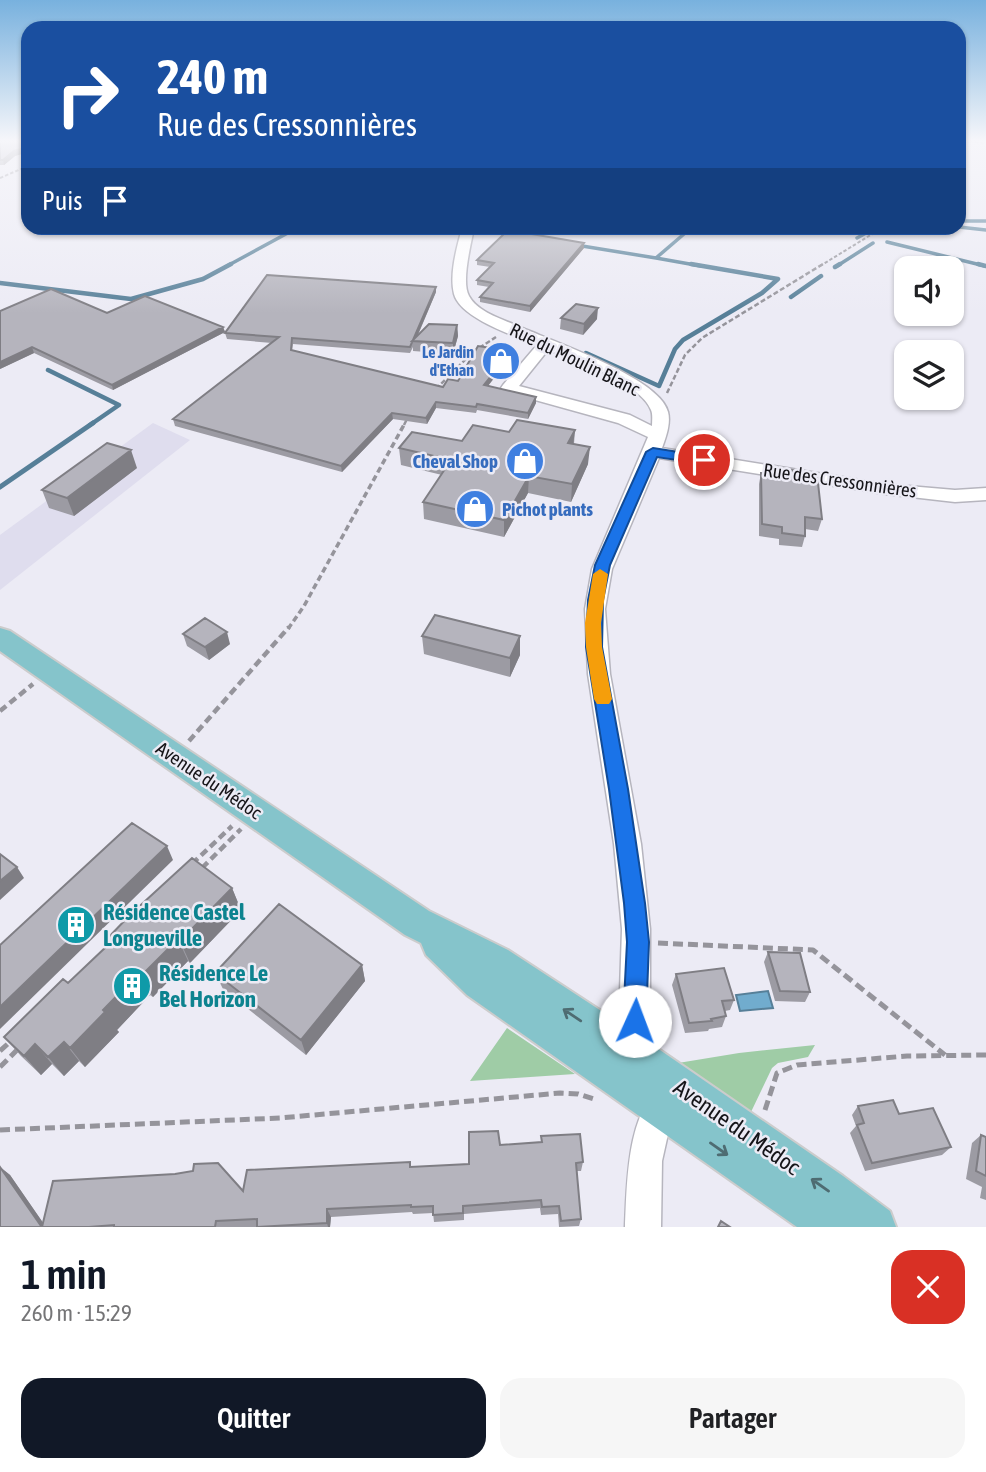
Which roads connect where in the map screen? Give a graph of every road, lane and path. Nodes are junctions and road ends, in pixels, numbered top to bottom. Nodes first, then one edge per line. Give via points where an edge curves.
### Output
1 (467, 235) edge
2 (871, 235) edge
3 (508, 326) junction
4 (546, 343) junction
5 (434, 391) edge
6 (654, 399) junction
7 (410, 412) edge
8 (655, 444) junction
9 (986, 494) edge
10 (0, 638) edge
11 (49, 671) junction
12 (0, 711) edge
13 (174, 757) junction
14 (253, 811) junction
15 (189, 867) edge
16 (193, 876) edge
17 (638, 942) junction
18 (20, 1032) edge
19 (29, 1038) edge
20 (0, 1051) edge
21 (986, 1055) edge
22 (947, 1056) junction
23 (620, 1063) junction
24 (797, 1065) dead end
25 (0, 1067) edge
26 (560, 1093) dead end
27 (670, 1098) junction
28 (0, 1130) edge
29 (643, 1227) edge
30 (835, 1227) edge
31 (874, 1227) edge

1 - 3 street, Rue du Moulin Blanc via 461,296 474,309
2 - 6 path via 702,338 685,355 665,395
3 - 4 street, Rue du Moulin Blanc
3 - 5 path via 473,352
4 - 6 street, Rue du Moulin Blanc via 622,378
4 - 8 street, Rue des Cressonnières via 509,388 624,419
6 - 8 street, Rue du Moulin Blanc via 662,418
7 - 13 path via 304,606 280,640
8 - 9 street, Rue des Cressonnières via 885,489 955,496
8 - 17 street, Rue du Moulin Blanc via 603,565 593,623
10 - 11 main road, Avenue du Médoc
11 - 12 path
11 - 13 main road, Avenue du Médoc
13 - 14 main road, Avenue du Médoc
14 - 15 path
14 - 16 path
14 - 23 main road, Avenue du Médoc via 417,923 495,962
17 - 22 path via 813,950
17 - 23 street, Rue du Moulin Blanc via 634,1033
18 - 20 path
19 - 25 path
21 - 22 path
22 - 24 path
23 - 27 main road, Avenue du Médoc
26 - 28 path via 282,1119
27 - 29 street via 652,1130 645,1161
27 -> 30 main road, Avenue du Médoc
31 -> 27 main road, Avenue du Médoc via 828,1191

